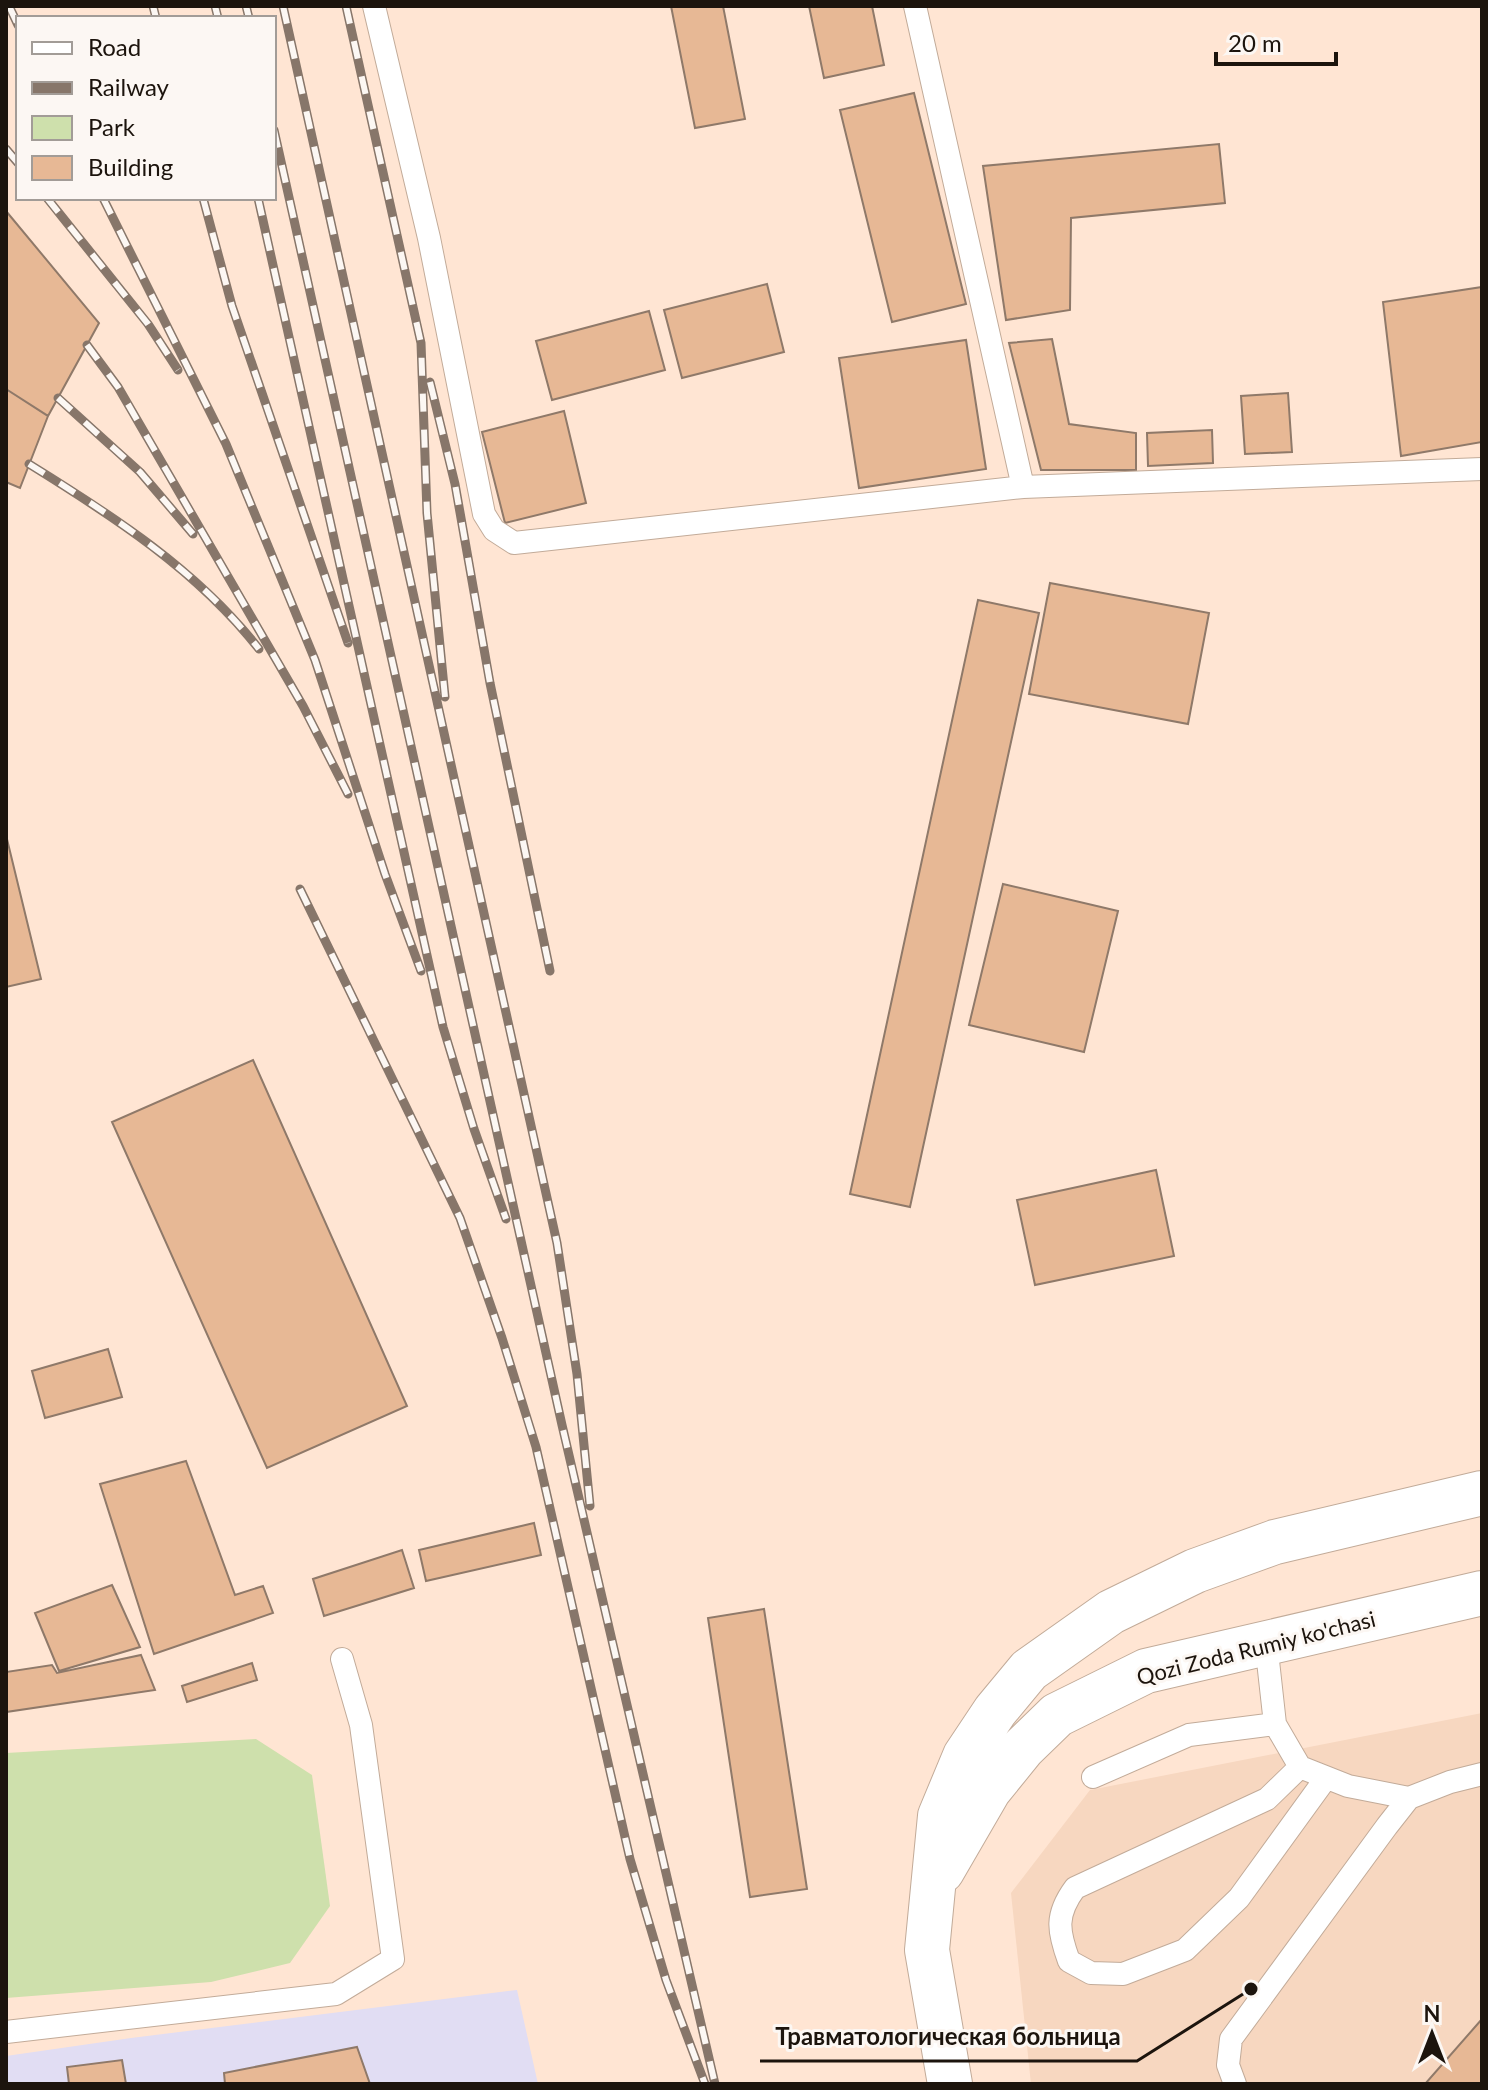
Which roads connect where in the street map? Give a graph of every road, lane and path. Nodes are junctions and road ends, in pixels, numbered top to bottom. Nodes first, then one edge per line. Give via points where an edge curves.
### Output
1 (374, 6) edge
2 (915, 6) edge
3 (1482, 469) edge
4 (1023, 487) junction
5 (1482, 1493) edge
6 (1482, 1593) edge
7 (1266, 1643) junction
8 (342, 1659) dead end
9 (1275, 1724) junction
10 (1300, 1767) junction
11 (1482, 1774) edge
12 (1093, 1777) dead end
13 (1326, 1778) junction
14 (1409, 1798) junction
15 (932, 1887) junction
16 (6, 2032) edge
17 (950, 2084) edge
18 (1235, 2084) edge

1 - 4 lane via 429,238 484,514 494,530 514,543
2 - 4 lane
3 - 4 lane
5 - 15 street via 1275,1542 1195,1571 1111,1612 1029,1670 965,1756 940,1816
6 - 7 street, Qozi Zoda Rumiy ko'chasi
7 - 9 lane
7 - 15 street, Qozi Zoda Rumiy ko'chasi via 1146,1671 1057,1715 989,1790
8 - 16 lane via 361,1725 393,1959 336,1994
9 - 10 lane
9 - 12 lane via 1189,1735
10 - 13 lane
10 - 13 lane via 1267,1799 1075,1888 1061,1908 1060,1938 1069,1961 1091,1973 1123,1974 1185,1950 1239,1898
11 - 14 lane
13 - 14 lane
14 - 18 lane via 1231,2039 1228,2065
15 - 17 street via 927,1950

